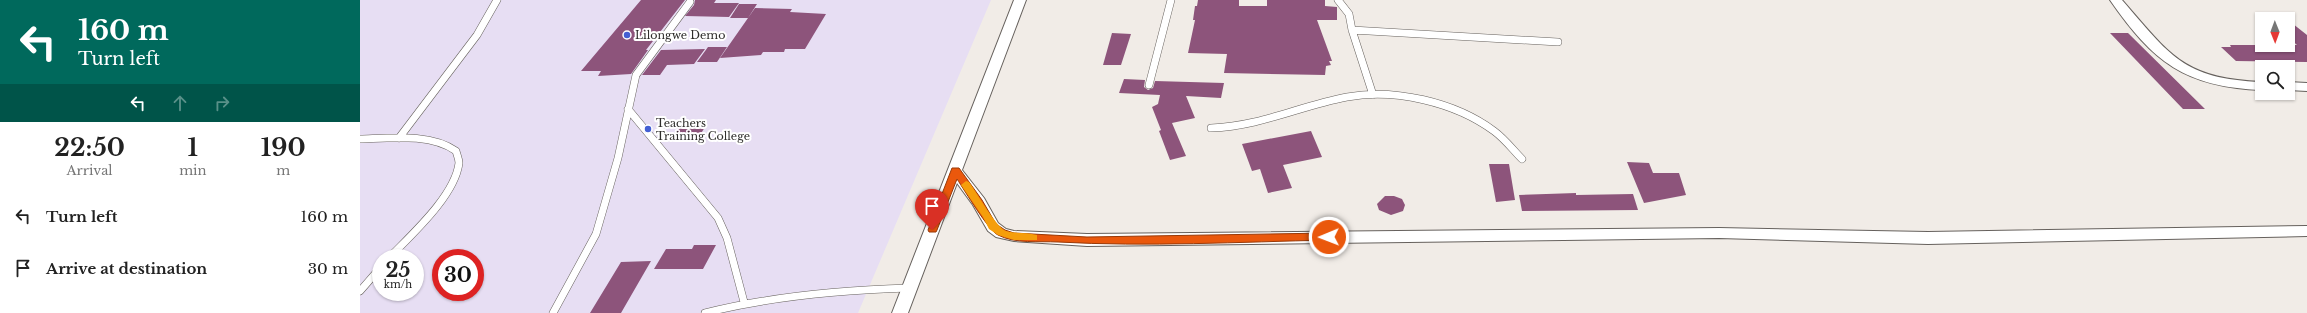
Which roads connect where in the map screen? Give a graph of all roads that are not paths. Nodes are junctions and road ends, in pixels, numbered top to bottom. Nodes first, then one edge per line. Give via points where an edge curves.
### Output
1 (497, 0) edge
2 (1020, 0) edge
3 (1171, 0) edge
4 (1338, 0) edge
5 (2116, 0) edge
6 (690, 2) dead end
7 (1352, 30) junction
8 (1558, 42) dead end
9 (1149, 85) dead end
10 (2255, 85) edge
11 (2295, 86) edge
12 (2307, 87) edge
13 (1373, 95) junction
14 (628, 109) junction
15 (1211, 128) dead end
16 (399, 138) junction
17 (360, 139) edge
18 (1522, 159) dead end
19 (955, 171) junction
20 (2307, 231) edge
21 (397, 249) edge
22 (372, 277) edge
23 (909, 288) junction
24 (360, 291) edge
25 (744, 302) junction
26 (553, 313) edge
27 (705, 313) edge
28 (900, 313) edge

1 - 16 lane via 477,34
2 - 19 street
3 - 9 lane
4 - 7 lane via 1349,14
5 - 10 street via 2169,60 2192,72 2223,82
6 - 14 lane via 636,75
7 - 8 lane
7 - 13 lane
11 - 12 street
13 - 15 lane via 1346,97 1256,124 1236,128
13 - 18 lane via 1419,100 1461,112 1493,130
14 - 25 lane via 718,218 727,238
14 - 26 lane via 618,158 596,234
16 - 17 lane
16 - 21 lane via 431,140 449,146 456,151 460,163 448,191
19 - 20 street via 979,202 993,227 1001,233 1087,240 1711,233 1928,238
19 - 23 street
22 - 24 lane
23 - 25 lane
23 - 28 street
25 - 27 lane

